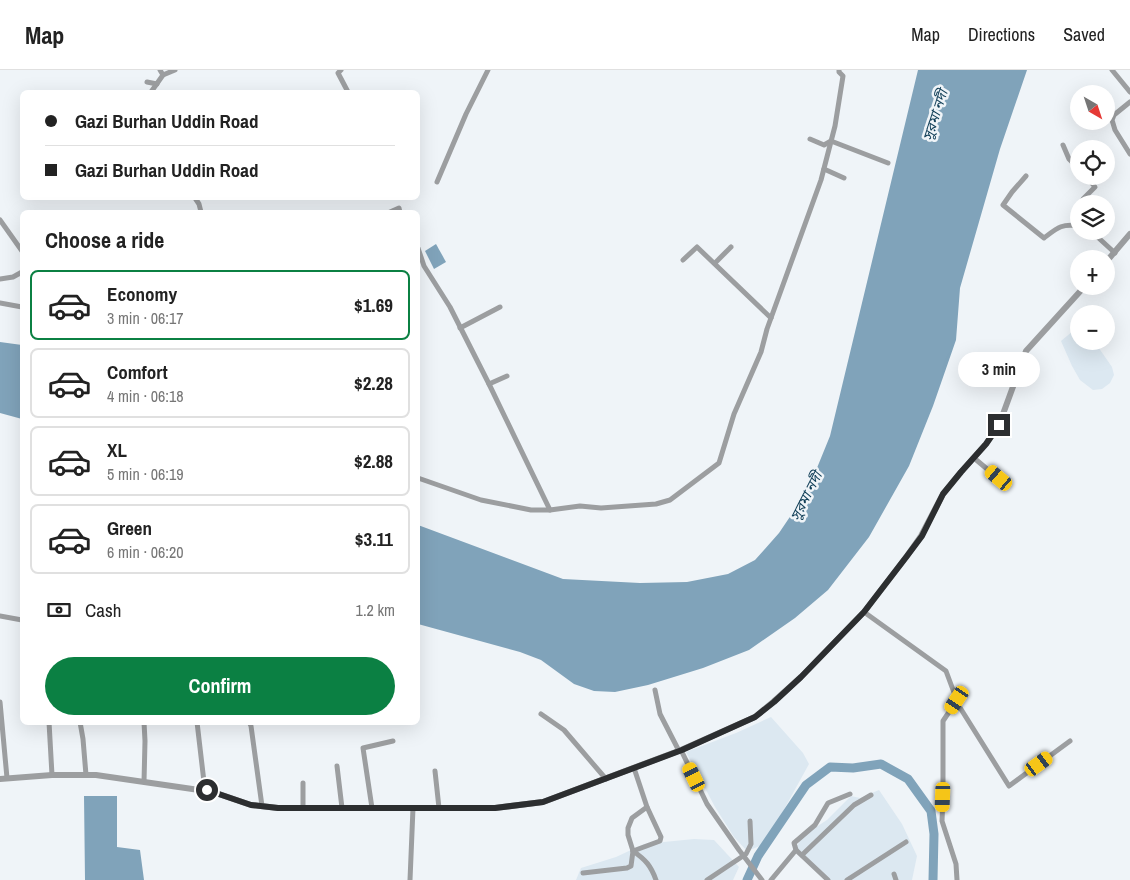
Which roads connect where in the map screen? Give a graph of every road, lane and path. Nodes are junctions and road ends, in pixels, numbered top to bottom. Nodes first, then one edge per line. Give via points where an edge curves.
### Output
1 (175, 70) edge
2 (340, 70) edge
3 (488, 70) edge
4 (839, 70) edge
5 (1112, 70) edge
6 (161, 73) edge
7 (147, 82) dead end
8 (157, 84) junction
9 (152, 90) edge
10 (347, 90) edge
11 (1130, 92) edge
12 (1130, 102) edge
13 (810, 138) dead end
14 (831, 140) junction
15 (1063, 145) dead end
16 (1130, 154) edge
17 (1070, 160) edge
18 (888, 162) dead end
19 (824, 168) junction
20 (1026, 176) dead end
21 (844, 178) dead end
22 (437, 182) dead end
23 (1093, 185) edge
24 (1088, 195) edge
25 (0, 220) edge
26 (1070, 225) edge
27 (1130, 234) edge
28 (1101, 240) edge
29 (731, 247) dead end
30 (20, 248) edge
31 (1112, 250) edge
32 (1115, 253) edge
33 (420, 254) edge
34 (682, 260) dead end
35 (715, 263) junction
36 (20, 273) edge
37 (0, 280) edge
38 (1077, 295) edge
39 (0, 303) edge
40 (20, 307) edge
41 (500, 307) dead end
42 (771, 318) junction
43 (460, 328) junction
44 (508, 376) dead end
45 (489, 384) junction
46 (974, 458) junction
47 (999, 478) dead end
48 (420, 479) edge
49 (550, 510) junction
50 (864, 612) junction
51 (0, 616) edge
52 (20, 620) edge
53 (654, 690) dead end
54 (957, 700) junction
55 (0, 702) edge
56 (541, 714) dead end
57 (50, 725) edge
58 (81, 725) edge
59 (144, 725) edge
60 (197, 725) edge
61 (250, 725) edge
62 (393, 741) dead end
63 (1070, 741) dead end
64 (680, 750) junction
65 (337, 766) dead end
66 (634, 768) junction
67 (434, 771) dead end
68 (86, 774) junction
69 (52, 775) junction
70 (4, 778) edge
71 (606, 779) junction
72 (144, 782) junction
73 (303, 783) dead end
74 (210, 792) junction
75 (850, 794) dead end
76 (871, 796) dead end
77 (262, 806) junction
78 (647, 807) junction
79 (303, 808) junction
80 (342, 808) junction
81 (372, 808) junction
82 (413, 808) junction
83 (439, 808) junction
84 (750, 822) dead end
85 (906, 842) dead end
86 (796, 850) junction
87 (633, 851) junction
88 (802, 855) junction
89 (583, 873) dead end
90 (410, 880) edge
91 (656, 880) edge
92 (707, 880) edge
93 (762, 880) edge
94 (771, 880) edge
95 (828, 880) edge
96 (847, 880) edge
97 (957, 880) edge

1 - 6 street
2 - 10 street via 338,73
3 - 22 street
4 - 14 street via 843,76
5 - 11 street
6 - 8 street
7 - 8 street
8 - 9 street
12 - 16 street via 1112,120
13 - 14 street via 824,145
14 - 18 street
14 - 19 street
15 - 17 street
19 - 21 street
19 - 42 street
20 - 26 street via 1003,205 1044,238 1057,228
23 - 24 street
25 - 30 street
27 - 32 street
28 - 31 street
29 - 35 street
33 - 43 street
34 - 35 street via 697,247
35 - 42 street
36 - 37 street
38 - 46 street via 1026,351 999,425
39 - 40 street
41 - 43 street
42 - 49 street via 719,463 670,500 656,504
43 - 45 street
44 - 45 street
45 - 49 street
46 - 47 street
46 - 50 street via 943,494 922,536
48 - 49 street via 481,500 531,510
50 - 54 street via 946,671
50 - 64 street via 801,677 755,717
51 - 52 street
53 - 64 street via 660,714
54 - 63 street via 1009,786
54 - 97 street via 943,721 942,821 956,864
55 - 70 street
56 - 71 street via 564,730
57 - 69 street
58 - 68 street
59 - 72 street
60 - 74 street via 204,782
61 - 77 street
62 - 81 street via 363,748
64 - 66 street
64 - 93 street via 707,804
65 - 80 street
66 - 71 street
66 - 78 street
67 - 83 street
68 - 69 street
68 - 72 street
69 - 70 street
71 - 83 street via 543,802 495,808
72 - 74 street
73 - 79 street
74 - 77 street
75 - 86 street via 828,803 815,825 794,843
76 - 88 street via 854,805
77 - 79 street
78 - 87 street via 632,818 628,828
78 - 87 street via 661,840
79 - 80 street
80 - 81 street
81 - 82 street
82 - 83 street
82 - 90 street
84 - 92 street via 751,844 746,854
85 - 96 street
86 - 88 street
86 - 94 street
87 - 89 street via 631,866 627,868
87 - 91 street via 652,869
88 - 95 street

